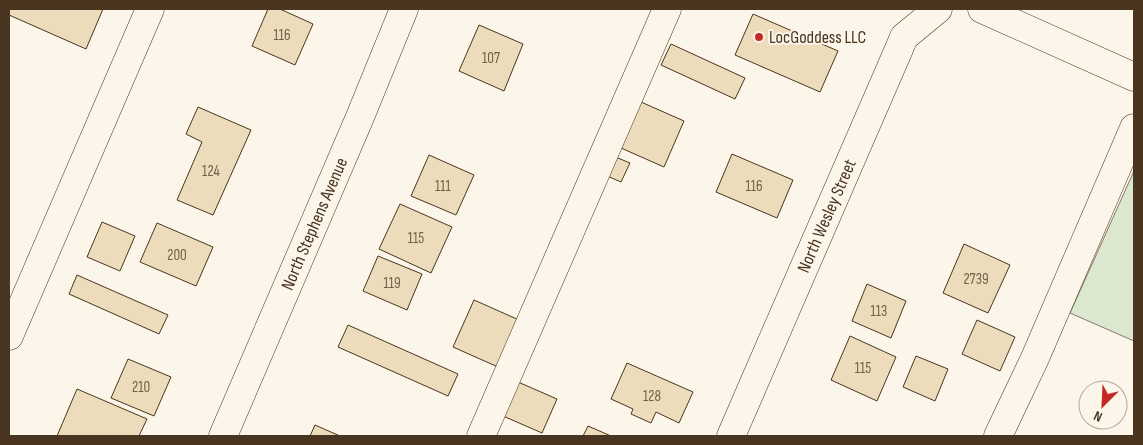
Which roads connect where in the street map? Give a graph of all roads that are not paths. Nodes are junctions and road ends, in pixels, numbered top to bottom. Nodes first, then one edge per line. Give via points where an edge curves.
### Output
1 (150, 9) edge
2 (404, 9) edge
3 (667, 9) edge
4 (938, 9) edge
5 (982, 9) edge
6 (1134, 77) edge
7 (1134, 128) edge
8 (9, 336) edge
9 (223, 436) edge
10 (481, 436) edge
11 (731, 436) edge
12 (998, 436) edge

1 - 8 street
2 - 9 street, North Stephens Avenue
3 - 10 street
4 - 11 street, North Wesley Street via 904,37
5 - 6 street
7 - 12 street

